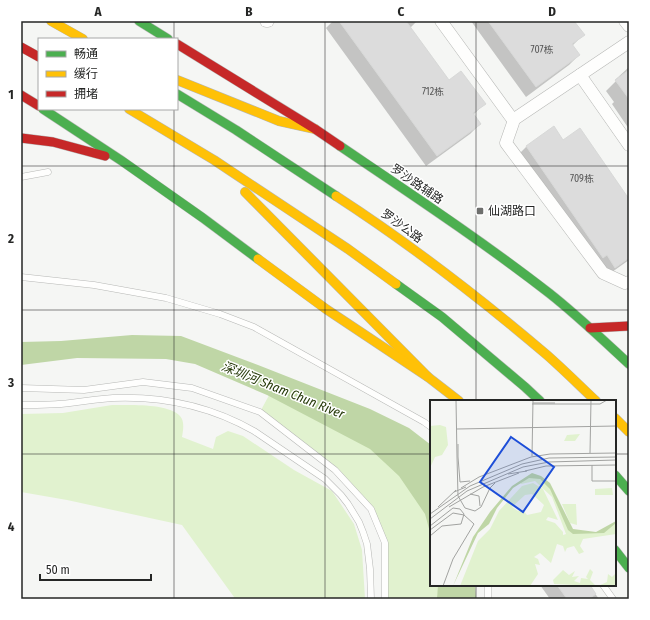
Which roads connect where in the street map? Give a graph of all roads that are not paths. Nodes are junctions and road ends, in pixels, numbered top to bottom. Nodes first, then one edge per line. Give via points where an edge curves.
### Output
1 (51, 21) edge
2 (139, 21) edge
3 (441, 21) edge
4 (625, 21) edge
5 (629, 26) edge
6 (81, 38) edge
7 (166, 38) edge
8 (629, 42) edge
9 (178, 45) edge
10 (21, 47) edge
11 (38, 56) edge
12 (580, 75) junction
13 (178, 80) edge
14 (21, 94) edge
15 (178, 95) edge
16 (38, 105) edge
17 (45, 110) edge
18 (131, 110) edge
19 (513, 120) junction
20 (315, 129) junction
21 (21, 138) edge
22 (629, 145) edge
23 (214, 160) junction
24 (122, 161) junction
25 (48, 172) dead end
26 (21, 177) edge
27 (21, 277) edge
28 (629, 282) edge
29 (629, 326) edge
30 (590, 328) junction
31 (629, 364) edge
32 (428, 378) junction
33 (21, 388) edge
34 (458, 400) edge
35 (539, 400) edge
36 (595, 400) edge
37 (21, 405) edge
38 (616, 419) edge
39 (430, 426) edge
40 (629, 432) edge
41 (616, 476) edge
42 (629, 491) edge
43 (616, 551) edge
44 (629, 568) edge
45 (488, 586) edge
46 (604, 586) edge
47 (371, 599) edge
48 (385, 599) edge
49 (488, 599) edge
50 (613, 599) edge

1 - 6 main road
2 - 7 main road
3 - 19 street
4 - 5 street
8 - 12 street
9 - 20 main road, 罗沙路辅路
10 - 11 main road
12 - 19 street
12 - 22 street
13 - 20 main road via 279,121
14 - 16 main road
15 - 36 main road, 罗沙公路 via 369,217 467,288 548,356
17 - 24 main road
18 - 23 main road
19 - 28 street via 506,143 603,273 625,284
20 - 30 main road, 罗沙路辅路 via 471,234
21 - 24 main road via 35,138
23 - 32 main road
23 - 35 main road via 348,249 442,317
24 - 32 main road via 326,309
25 - 26 lane
27 - 39 lane via 94,285 166,298 220,314 254,327
29 - 30 main road
30 - 31 main road, 罗沙路辅路
32 - 34 main road
33 - 48 lane via 84,390 143,382 192,388 260,412 335,470 371,509 385,544
37 - 47 lane via 138,398 206,409 243,424 325,479 341,495 363,532 369,556
38 - 40 main road
41 - 42 main road
43 - 44 main road
45 - 49 lane
46 - 50 lane

